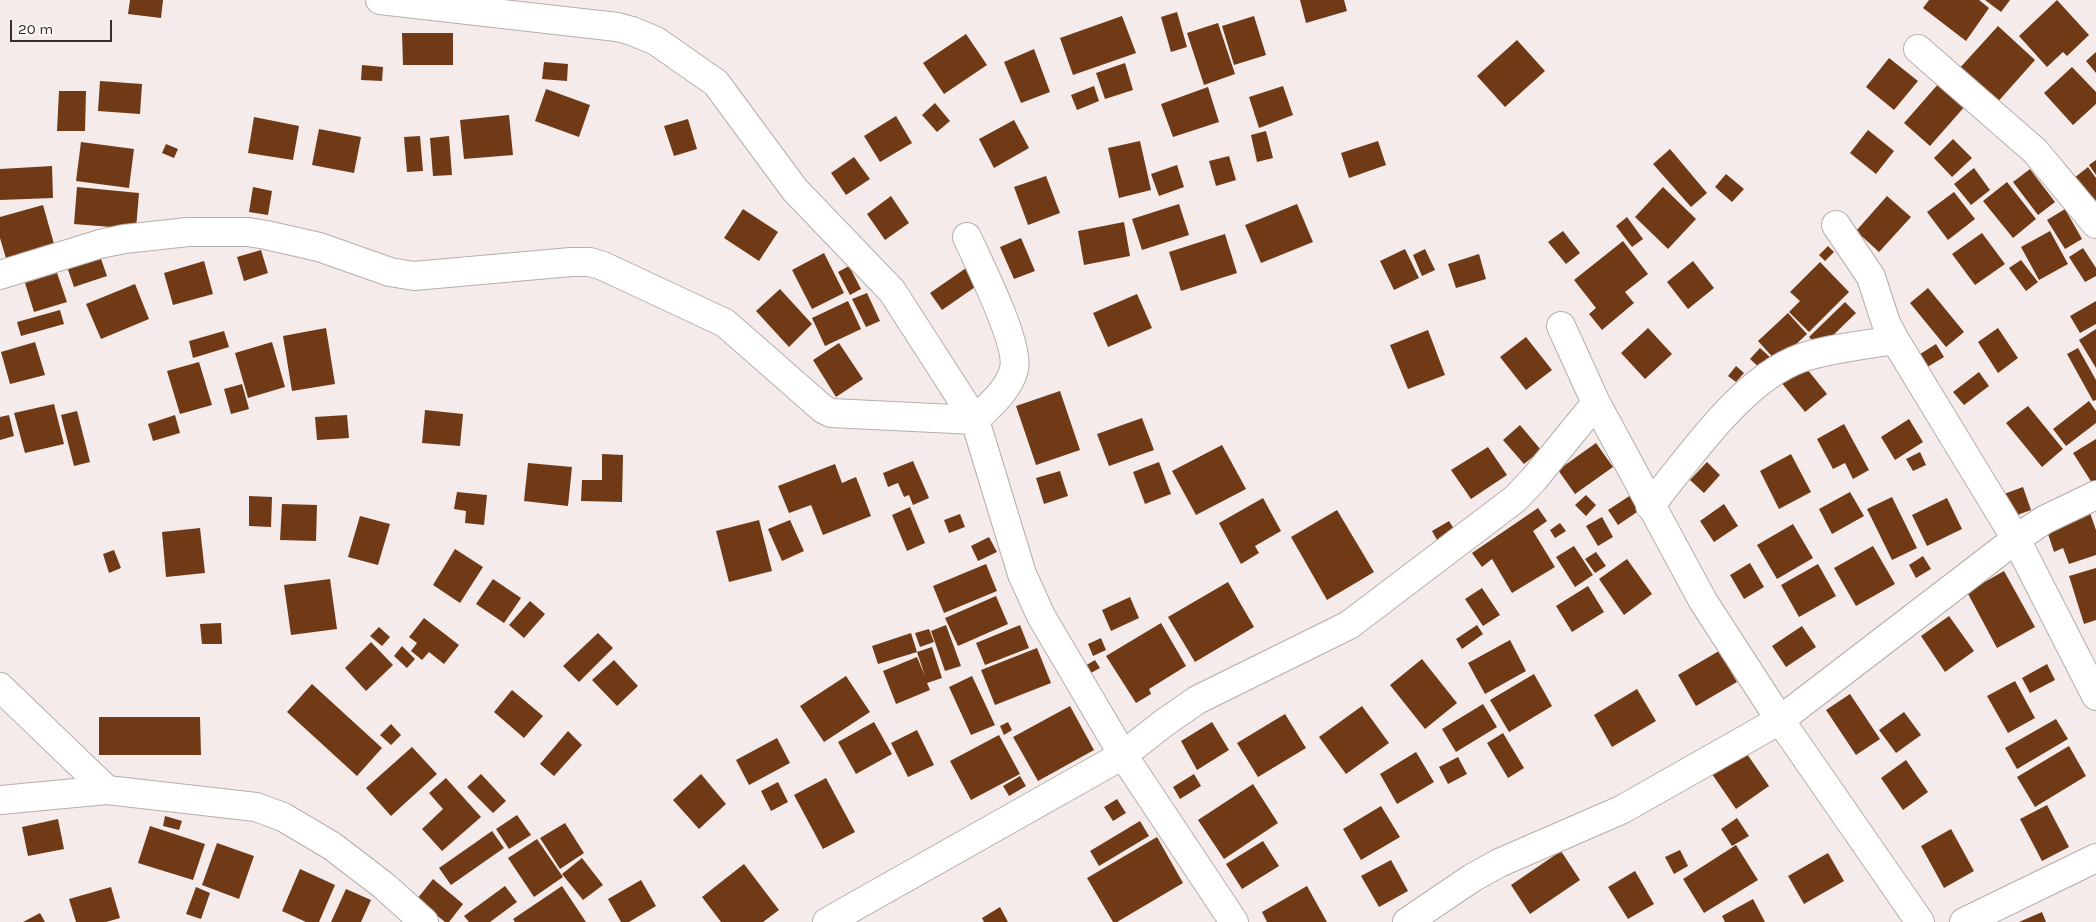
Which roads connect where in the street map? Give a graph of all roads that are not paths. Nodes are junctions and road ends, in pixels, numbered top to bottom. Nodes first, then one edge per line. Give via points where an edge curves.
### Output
1 (380, 0) edge
2 (1918, 49) dead end
3 (2096, 224) edge
4 (1836, 225) dead end
5 (967, 237) dead end
6 (0, 275) edge
7 (1561, 326) dead end
8 (1895, 340) junction
9 (1596, 403) junction
10 (975, 420) junction
11 (2096, 495) edge
12 (1650, 506) junction
13 (2016, 539) junction
14 (2087, 654) edge
15 (0, 686) edge
16 (2096, 696) edge
17 (1780, 720) junction
18 (1123, 755) junction
19 (107, 790) junction
20 (0, 800) edge
21 (2096, 858) edge
22 (424, 922) edge
23 (828, 922) edge
24 (1234, 922) edge
25 (1407, 922) edge
26 (1920, 922) edge
27 (1964, 922) edge

1 - 10 street via 617,27 656,41 706,75 716,83 795,190 892,291
2 - 3 street via 2034,151
4 - 8 street via 1871,277
5 - 10 street via 1011,337 1015,357 1008,384
6 - 10 street via 100,244 188,232 266,235 319,247 390,272 414,276 590,262 725,323 831,413
7 - 9 street
8 - 12 street via 1801,358 1765,377 1712,429
8 - 13 street
9 - 12 street
9 - 18 street via 1515,499 1349,626 1197,700
10 - 18 street via 1032,597
11 - 13 street via 2044,520
12 - 17 street via 1703,601
13 - 14 street
13 - 17 street
14 - 16 street
15 - 19 street
17 - 25 street via 1621,810 1492,867
17 - 26 street
18 - 23 street
18 - 24 street
19 - 20 street
19 - 22 street via 256,807 283,817 332,846
21 - 27 street

